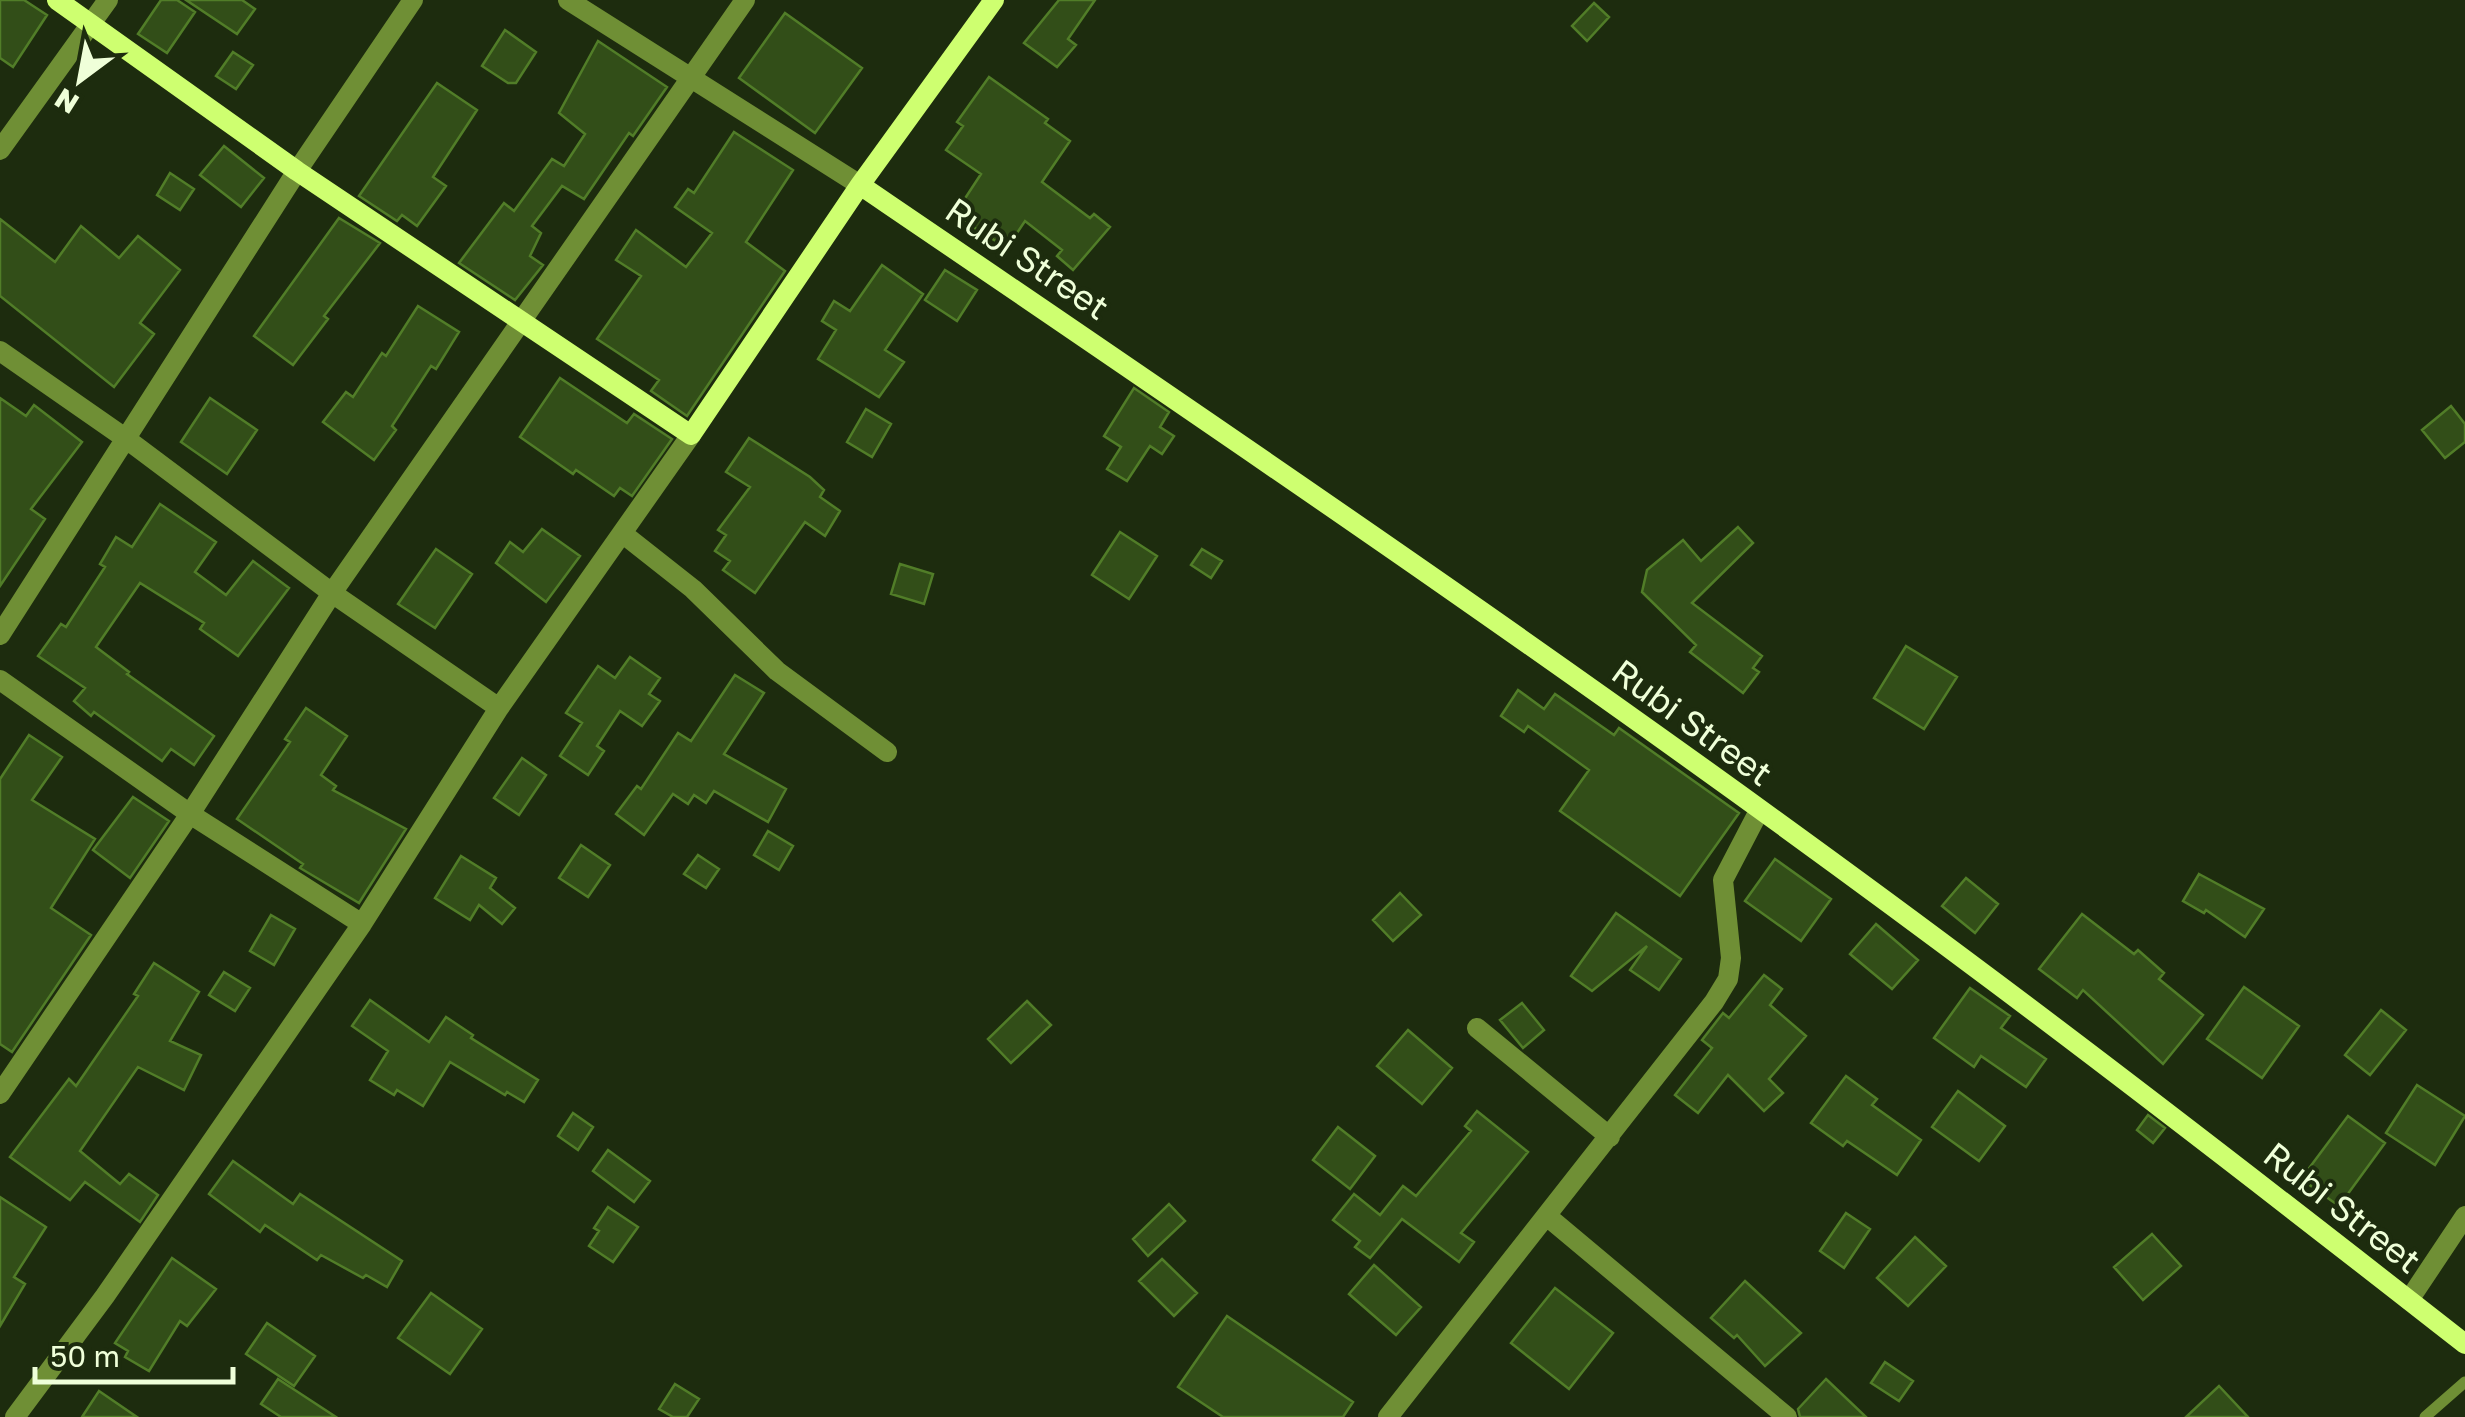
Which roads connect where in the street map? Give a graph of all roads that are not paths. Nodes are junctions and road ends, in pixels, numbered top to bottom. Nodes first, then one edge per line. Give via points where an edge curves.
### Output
1 (57, 0) edge
2 (108, 0) edge
3 (414, 0) edge
4 (568, 0) edge
5 (745, 0) edge
6 (994, 0) edge
7 (92, 25) junction
8 (692, 78) junction
9 (0, 150) edge
10 (297, 171) junction
11 (860, 185) junction
12 (519, 322) junction
13 (0, 351) edge
14 (692, 435) junction
15 (125, 438) junction
16 (622, 533) junction
17 (332, 594) junction
18 (0, 635) edge
19 (0, 680) edge
20 (499, 708) junction
21 (887, 752) dead end
22 (1759, 811) junction
23 (190, 814) junction
24 (362, 924) junction
25 (1477, 1028) dead end
26 (0, 1094) edge
27 (1610, 1138) junction
28 (2465, 1216) edge
29 (1548, 1217) junction
30 (2409, 1300) junction
31 (2465, 1344) edge
32 (2465, 1382) edge
33 (15, 1417) edge
34 (1388, 1417) edge
35 (1787, 1417) edge
36 (2425, 1417) edge

1 - 7 street
2 - 7 street
3 - 10 street
4 - 8 street
5 - 8 street
6 - 11 street
7 - 9 street
7 - 10 street
8 - 11 street
8 - 12 street
10 - 12 street
10 - 15 street
11 - 14 street
11 - 22 street, Rubi Street via 1296,481
12 - 14 street
12 - 17 street
13 - 15 street
14 - 16 street
15 - 17 street
15 - 18 street
16 - 20 street
16 - 21 street via 693,589 777,671
17 - 20 street
17 - 23 street
19 - 23 street
20 - 24 street
22 - 27 street via 1723,880 1728,979
22 - 30 street, Rubi Street
23 - 24 street
23 - 26 street
24 - 33 street
25 - 27 street
27 - 29 street
28 - 30 street
29 - 34 street
29 - 35 street
30 - 31 street, Rubi Street
32 - 36 lane

